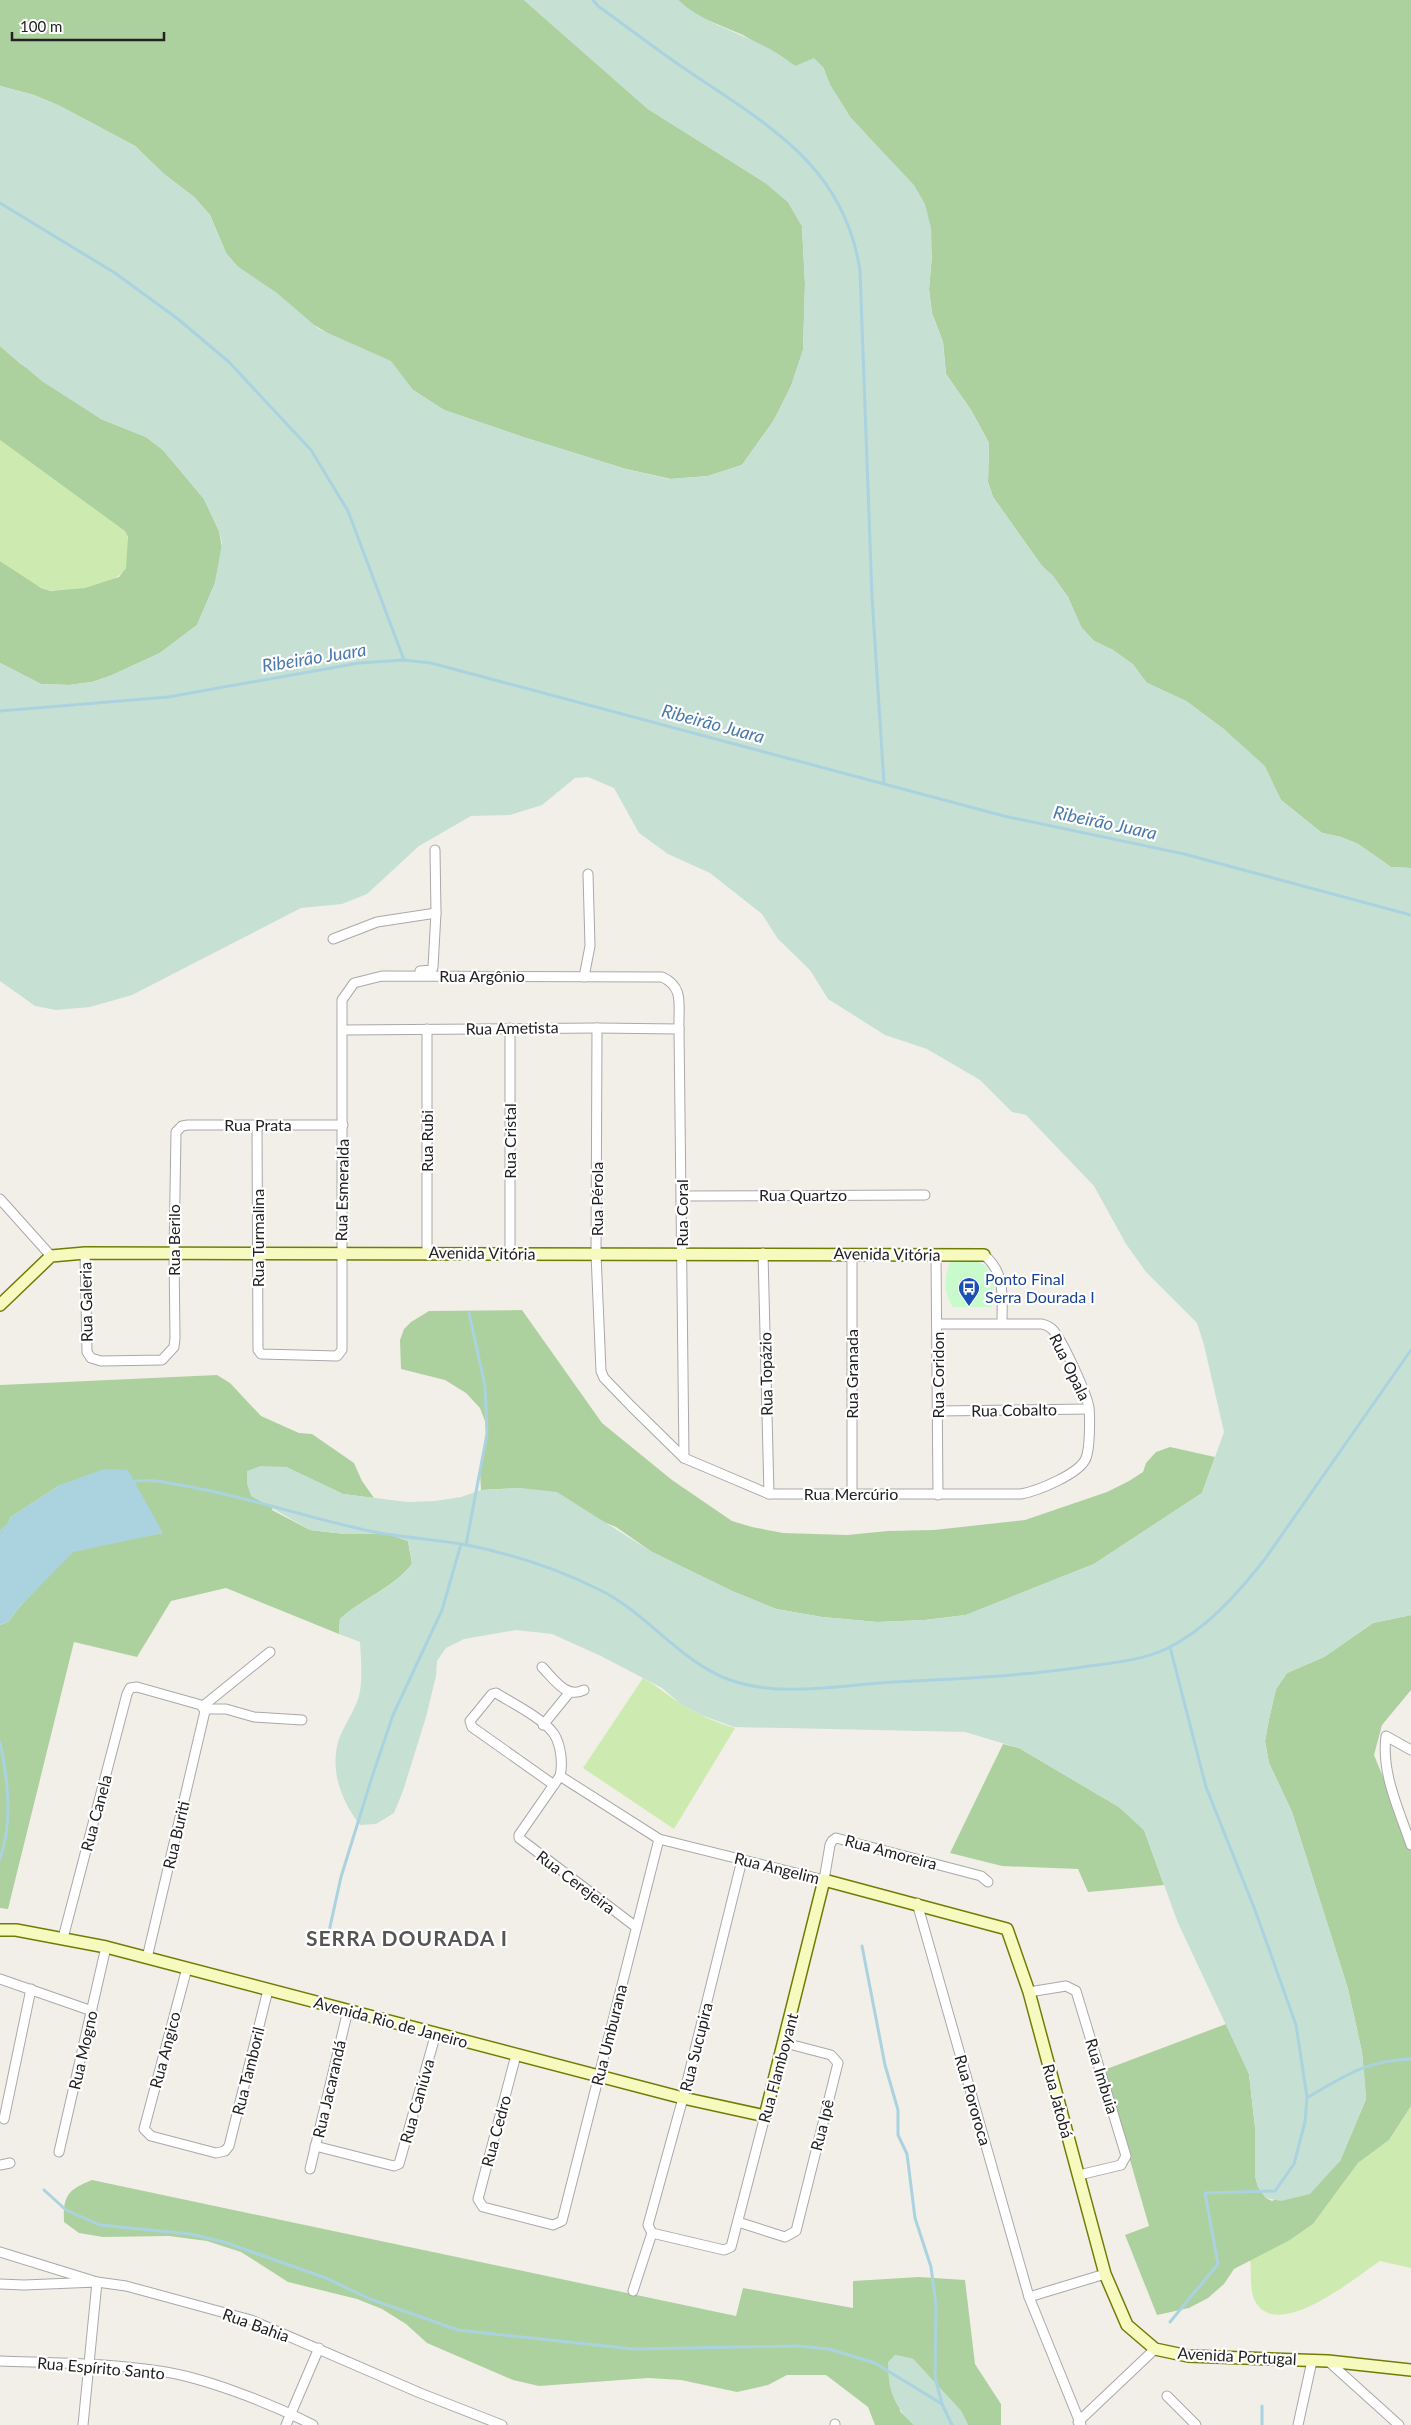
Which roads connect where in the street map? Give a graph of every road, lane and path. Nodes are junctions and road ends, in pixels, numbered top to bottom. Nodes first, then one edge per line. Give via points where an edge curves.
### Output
1 (435, 850) dead end
2 (588, 874) dead end
3 (436, 913) junction
4 (333, 938) dead end
5 (382, 976) junction
6 (584, 977) junction
7 (662, 977) joint
8 (510, 1028) junction
9 (597, 1028) junction
10 (427, 1029) junction
11 (679, 1029) junction
12 (344, 1030) junction
13 (257, 1125) junction
14 (343, 1125) junction
15 (176, 1132) joint
16 (926, 1195) dead end
17 (682, 1196) junction
18 (0, 1199) edge
19 (427, 1252) junction
20 (86, 1253) junction
21 (174, 1253) junction
22 (259, 1253) junction
23 (342, 1253) junction
24 (763, 1253) junction
25 (510, 1254) junction
26 (596, 1254) junction
27 (682, 1254) junction
28 (852, 1254) junction
29 (936, 1255) junction
30 (984, 1255) joint
31 (50, 1256) junction
32 (0, 1305) edge
33 (1002, 1323) junction
34 (938, 1324) junction
35 (342, 1350) joint
36 (87, 1352) joint
37 (601, 1371) joint
38 (1089, 1409) junction
39 (938, 1411) junction
40 (684, 1458) junction
41 (852, 1493) junction
42 (769, 1494) junction
43 (938, 1495) junction
44 (270, 1652) dead end
45 (542, 1667) dead end
46 (584, 1690) dead end
47 (568, 1693) junction
48 (204, 1709) junction
49 (302, 1720) dead end
50 (543, 1725) junction
51 (1411, 1750) edge
52 (560, 1776) junction
53 (554, 1785) junction
54 (659, 1839) junction
55 (1411, 1845) edge
56 (742, 1860) junction
57 (824, 1880) junction
58 (988, 1882) dead end
59 (917, 1903) junction
60 (0, 1924) edge
61 (636, 1928) junction
62 (1007, 1929) joint
63 (0, 1930) edge
64 (16, 1930) junction
65 (63, 1938) junction
66 (106, 1948) junction
67 (147, 1958) junction
68 (187, 1968) junction
69 (0, 1979) edge
70 (31, 1989) junction
71 (268, 1990) junction
72 (1029, 1992) junction
73 (348, 2010) junction
74 (92, 2011) junction
75 (436, 2033) junction
76 (785, 2043) junction
77 (516, 2055) junction
78 (599, 2076) junction
79 (683, 2098) junction
80 (765, 2116) junction
81 (4, 2119) dead end
82 (315, 2146) junction
83 (225, 2151) joint
84 (59, 2152) dead end
85 (10, 2163) dead end
86 (0, 2165) edge
87 (310, 2169) dead end
88 (1079, 2175) junction
89 (738, 2222) junction
90 (553, 2225) joint
91 (652, 2232) junction
92 (0, 2252) edge
93 (1105, 2274) junction
94 (97, 2282) junction
95 (0, 2284) edge
96 (634, 2291) dead end
97 (1028, 2298) junction
98 (319, 2348) junction
99 (1155, 2349) junction
100 (0, 2361) edge
101 (1312, 2361) junction
102 (1328, 2361) junction
103 (89, 2364) junction
104 (1411, 2370) edge
105 (1167, 2396) dead end
106 (290, 2413) junction
107 (1079, 2423) edge
108 (83, 2425) edge
109 (286, 2425) edge
110 (313, 2425) edge
111 (502, 2425) edge
112 (1196, 2425) edge
113 (1298, 2425) edge
114 (1399, 2425) edge

1 - 3 street
2 - 6 street via 590,946
3 - 4 street via 377,922
3 - 5 street via 433,969
5 - 6 street, Rua Argônio
5 - 12 street, Rua Argônio via 354,983 342,1000
6 - 7 street, Rua Argônio
7 - 11 street, Rua Coral via 678,989
8 - 9 street, Rua Ametista
8 - 10 street, Rua Ametista
8 - 25 street, Rua Cristal
9 - 11 street, Rua Ametista
9 - 26 street, Rua Pérola
10 - 12 street, Rua Ametista
10 - 19 street, Rua Rubi
11 - 17 street, Rua Coral
12 - 14 street, Rua Esmeralda
13 - 14 street, Rua Prata
13 - 15 street, Rua Prata via 188,1125
13 - 22 street, Rua Turmalina
14 - 23 street, Rua Esmeralda
15 - 21 street, Rua Berilo
16 - 17 street, Rua Quartzo
17 - 27 street, Rua Coral
18 - 31 street
19 - 23 street, Avenida Vitória
19 - 25 street, Avenida Vitória
20 - 21 street, Avenida Vitória
20 - 31 street, Avenida Vitória
20 - 36 street, Rua Galeria
21 - 22 street, Avenida Vitória
21 - 36 street, Rua Berilo via 174,1347 167,1358 151,1362 94,1360
22 - 23 street, Avenida Vitória
22 - 35 street, Rua Turmalina via 258,1350 265,1355 333,1357
23 - 35 street, Rua Esmeralda
24 - 27 street, Avenida Vitória
24 - 28 street, Avenida Vitória
24 - 42 street, Rua Topázio
25 - 26 street, Avenida Vitória
26 - 27 street, Avenida Vitória
26 - 37 street, Rua Pérola
27 - 40 street, Rua Coral
28 - 29 street, Avenida Vitória
28 - 41 street, Rua Granada
29 - 30 street, Avenida Vitória
29 - 34 street, Rua Coridon
30 - 33 street via 999,1272
31 - 32 street
33 - 34 street
33 - 38 street, Rua Opala via 1049,1326 1085,1393
34 - 39 street, Rua Coridon
37 - 40 street, Rua Mercúrio via 604,1378
38 - 39 street, Rua Cobalto
38 - 43 street, Rua Mercúrio via 1086,1459 1050,1485 1021,1494
39 - 43 street, Rua Coridon
40 - 42 street, Rua Mercúrio
41 - 42 street, Rua Mercúrio
41 - 43 street, Rua Mercúrio
44 - 48 street
45 - 47 street
46 - 47 street
47 - 50 street
48 - 49 street
48 - 65 street, Rua Canela via 137,1687 130,1688
48 - 67 street, Rua Buriti
50 - 52 street via 554,1735 563,1765
50 - 53 street via 496,1693 470,1721 472,1727
51 - 55 street via 1386,1736 1384,1753 1390,1784
52 - 53 street
52 - 54 street, Rua Angelim
53 - 61 street, Rua Cerejeira via 519,1838
54 - 56 street, Rua Angelim
54 - 61 street, Rua Umburana
56 - 57 street, Rua Angelim
56 - 79 street, Rua Sucupira
57 - 58 street, Rua Amoreira via 830,1845 836,1838 981,1876
57 - 59 street, Rua Angelim
57 - 76 street, Rua Flamboyant
59 - 62 street, Rua Angelim
59 - 97 street, Rua Pororoca
60 - 64 street, Avenida Rio de Janeiro
61 - 78 street, Rua Umburana
62 - 72 street, Rua Jatobá
63 - 64 street, Avenida Rio de Janeiro
64 - 65 street, Avenida Rio de Janeiro
65 - 66 street, Avenida Rio de Janeiro
66 - 67 street, Avenida Rio de Janeiro
66 - 74 street, Rua Mogno
67 - 68 street, Avenida Rio de Janeiro
68 - 71 street, Avenida Rio de Janeiro
68 - 83 street, Rua Angico via 145,2131 151,2136 216,2153
69 - 70 street
70 - 74 street
70 - 81 street
71 - 73 street, Avenida Rio de Janeiro
71 - 83 street, Rua Tamboril via 230,2142
72 - 88 street, Rua Jatobá
72 - 88 street, Rua Imbuia via 1066,1986 1076,1991 1126,2156 1121,2165
73 - 75 street, Avenida Rio de Janeiro
73 - 82 street, Rua Jacarandá
74 - 84 street, Rua Mogno
75 - 77 street, Avenida Rio de Janeiro
75 - 82 street, Rua Caniúva via 399,2164 394,2166
76 - 80 street, Rua Flamboyant
76 - 89 street, Rua Ipê via 830,2055 838,2064 796,2231 785,2237
77 - 78 street, Avenida Rio de Janeiro
77 - 90 street, Rua Cedro via 478,2199 482,2207
78 - 79 street, Avenida Rio de Janeiro
78 - 90 street, Rua Umburana via 562,2221
79 - 80 street, Avenida Rio de Janeiro
79 - 91 street, Rua Sucupira via 648,2225
80 - 89 street, Rua Flamboyant
82 - 87 street, Rua Jacarandá
85 - 86 street
88 - 93 street, Rua Jatobá
89 - 91 street, Rua Flamboyant via 731,2247 724,2250
91 - 96 street, Rua Sucupira
92 - 94 street, Rua Bahia
93 - 97 street
93 - 99 street, Avenida Portugal via 1127,2325
94 - 95 street
94 - 98 street, Rua Bahia via 126,2286 251,2320
94 - 103 street
97 - 107 street, Rua Pororoca
98 - 106 street
98 - 111 street, Rua Bahia via 420,2394
99 - 101 street, Avenida Portugal via 1188,2356
99 - 107 street
100 - 103 street, Rua Espírito Santo
101 - 102 street, Avenida Portugal
101 - 113 street
102 - 104 street, Avenida Portugal
102 - 114 street
103 - 106 street, Rua Espírito Santo via 160,2371 200,2381
103 - 108 street
105 - 112 street
106 - 109 street
106 - 110 street, Rua Espírito Santo

